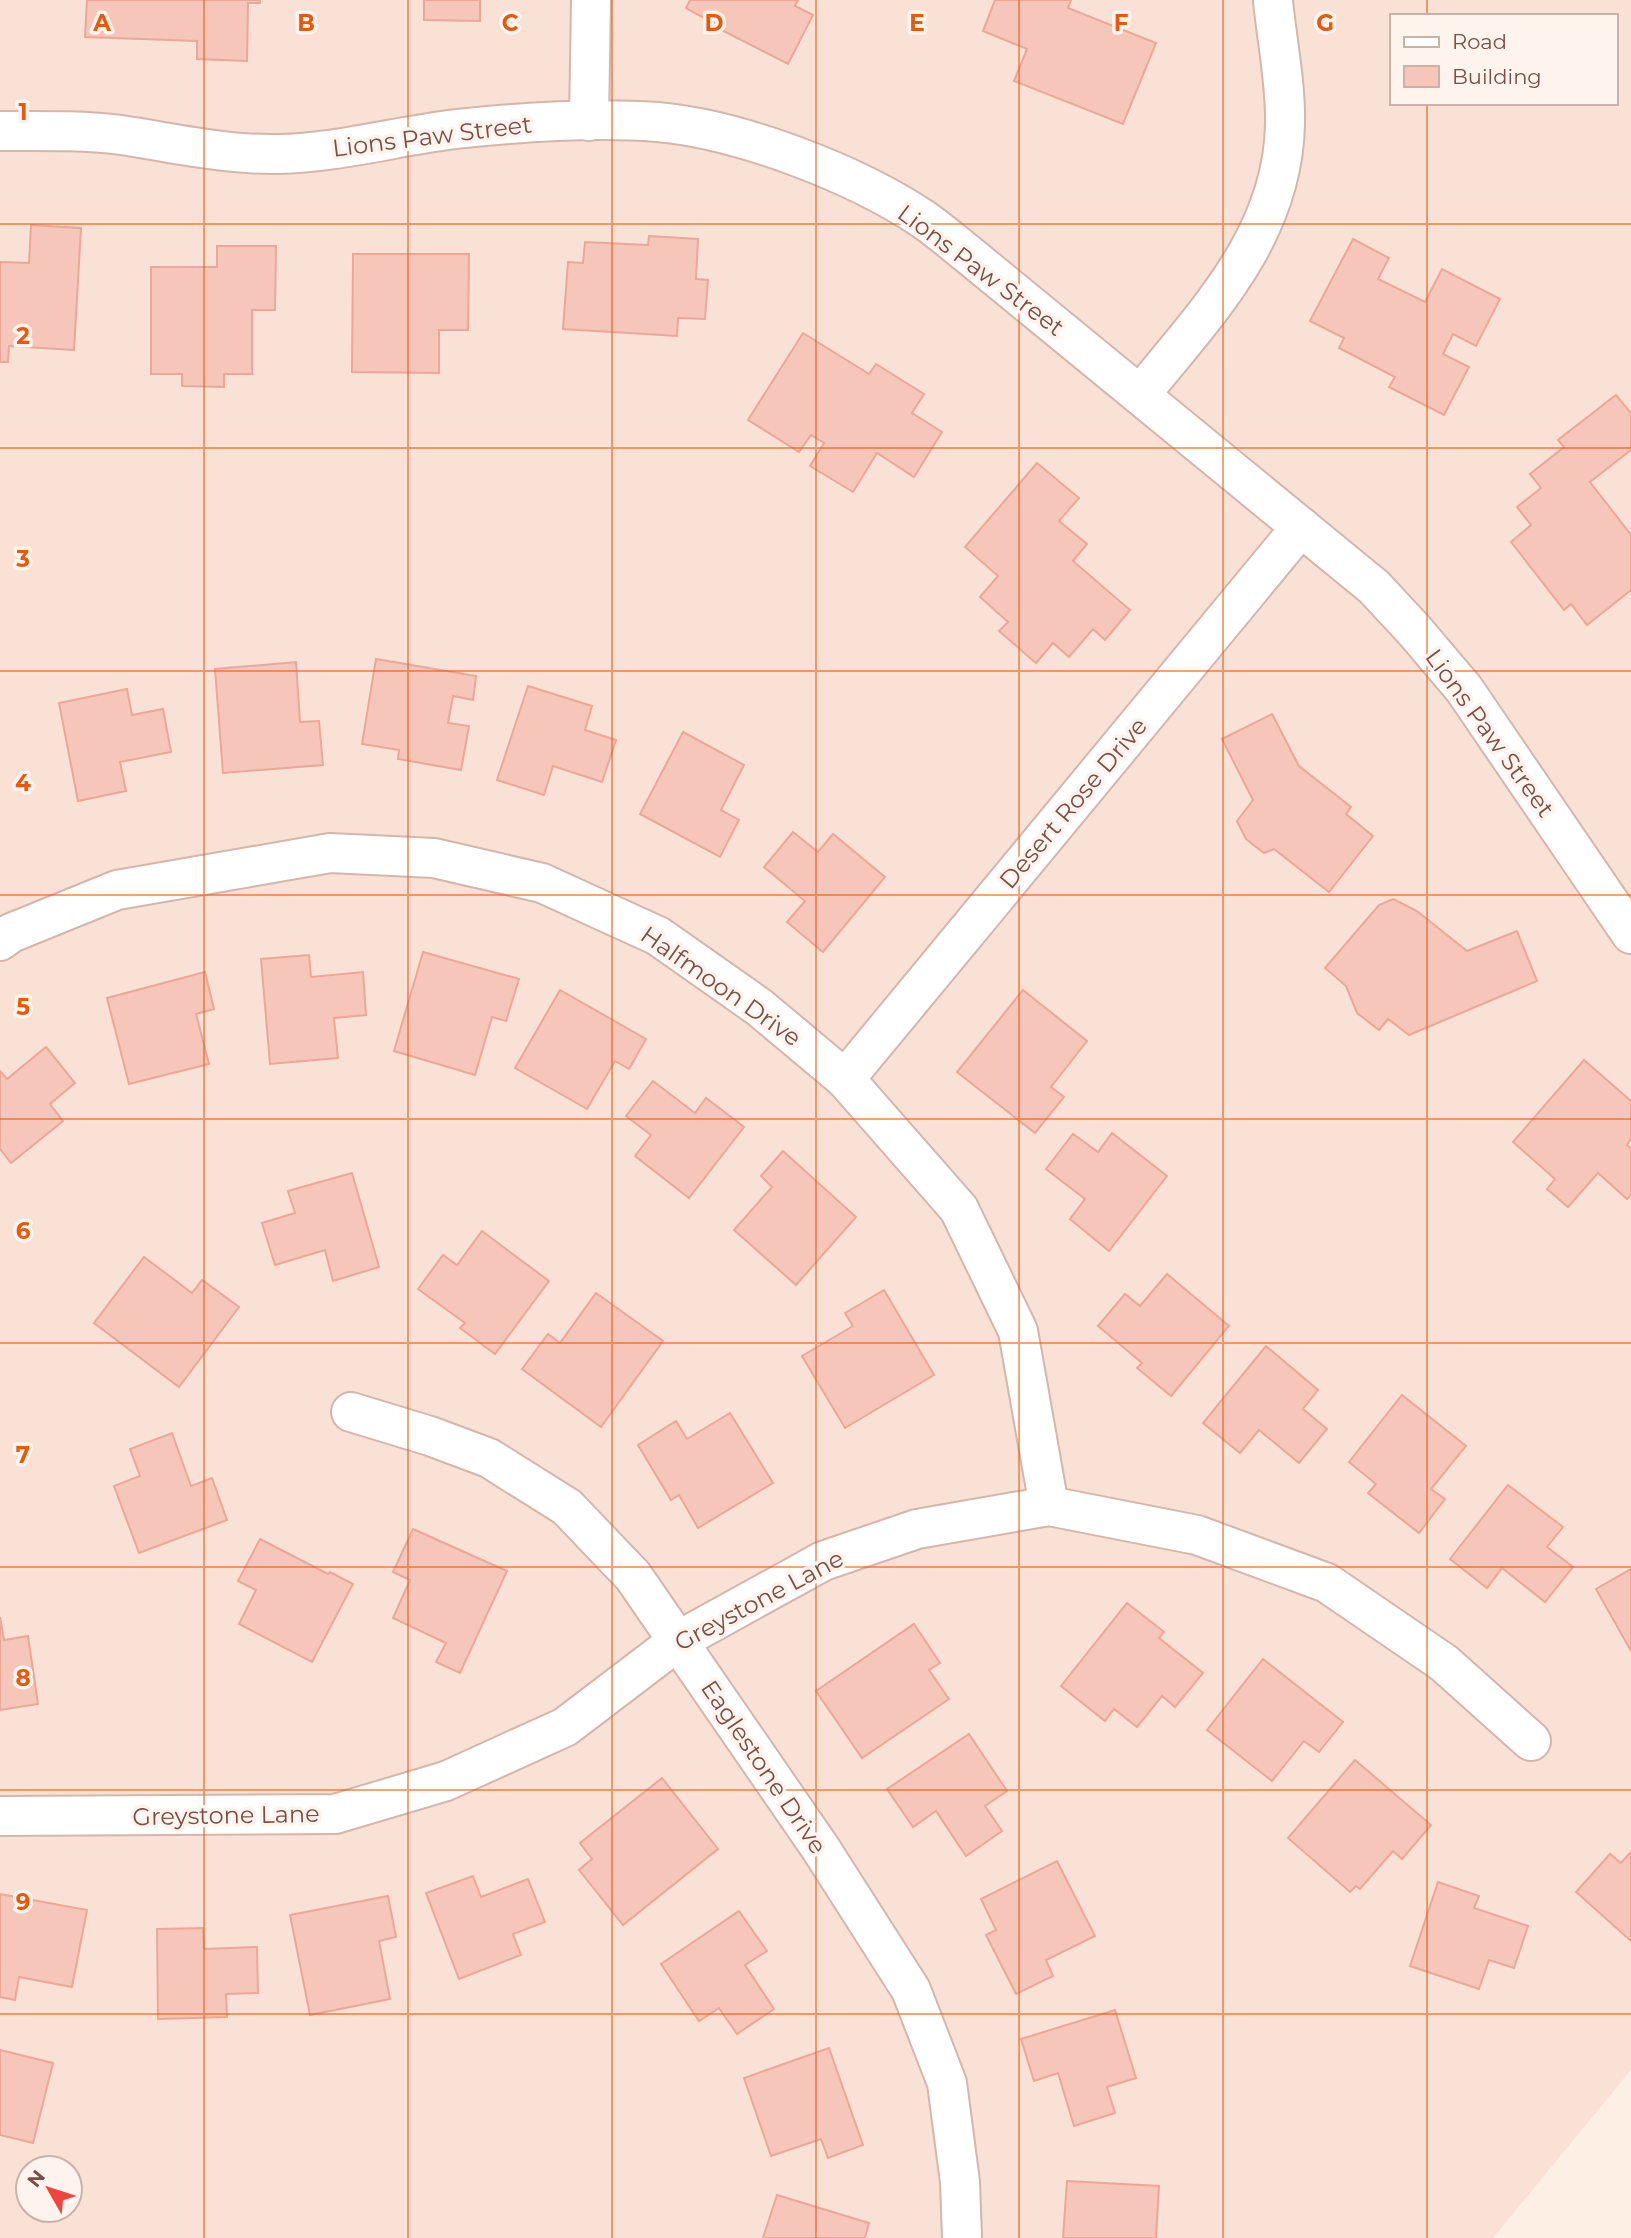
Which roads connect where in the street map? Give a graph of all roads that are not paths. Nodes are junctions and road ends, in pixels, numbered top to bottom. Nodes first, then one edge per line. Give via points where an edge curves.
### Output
1 (591, 0) edge
2 (1273, 1) edge
3 (589, 121) junction
4 (0, 131) edge
5 (1140, 395) junction
6 (1301, 527) junction
7 (1630, 930) edge
8 (0, 941) edge
9 (845, 1079) junction
10 (351, 1412) dead end
11 (1049, 1506) junction
12 (678, 1640) junction
13 (1531, 1741) dead end
14 (0, 1816) edge
15 (962, 2238) edge

1 - 3 street
2 - 5 street via 1285,123 1279,181 1261,229 1232,281
3 - 4 street, Lions Paw Street via 456,129 281,154 230,153 119,135
3 - 5 street, Lions Paw Street via 658,122 710,131 764,145 876,193 922,219
5 - 6 street, Lions Paw Street
6 - 7 street, Lions Paw Street via 1374,587 1464,689
6 - 9 street, Desert Rose Drive
8 - 9 street, Halfmoon Drive via 117,890 330,853 434,858 542,883 658,936 759,1007
9 - 11 street, Halfmoon Drive via 959,1209 1018,1331
10 - 12 street, Eaglestone Drive via 489,1458 567,1507 633,1576
11 - 12 street, Greystone Lane via 917,1529 823,1561
11 - 13 street, Greystone Lane via 1197,1535 1327,1583 1444,1663
12 - 14 street, Greystone Lane via 565,1727 446,1781 335,1814
12 - 15 street, Eaglestone Drive via 911,1990 947,2083

